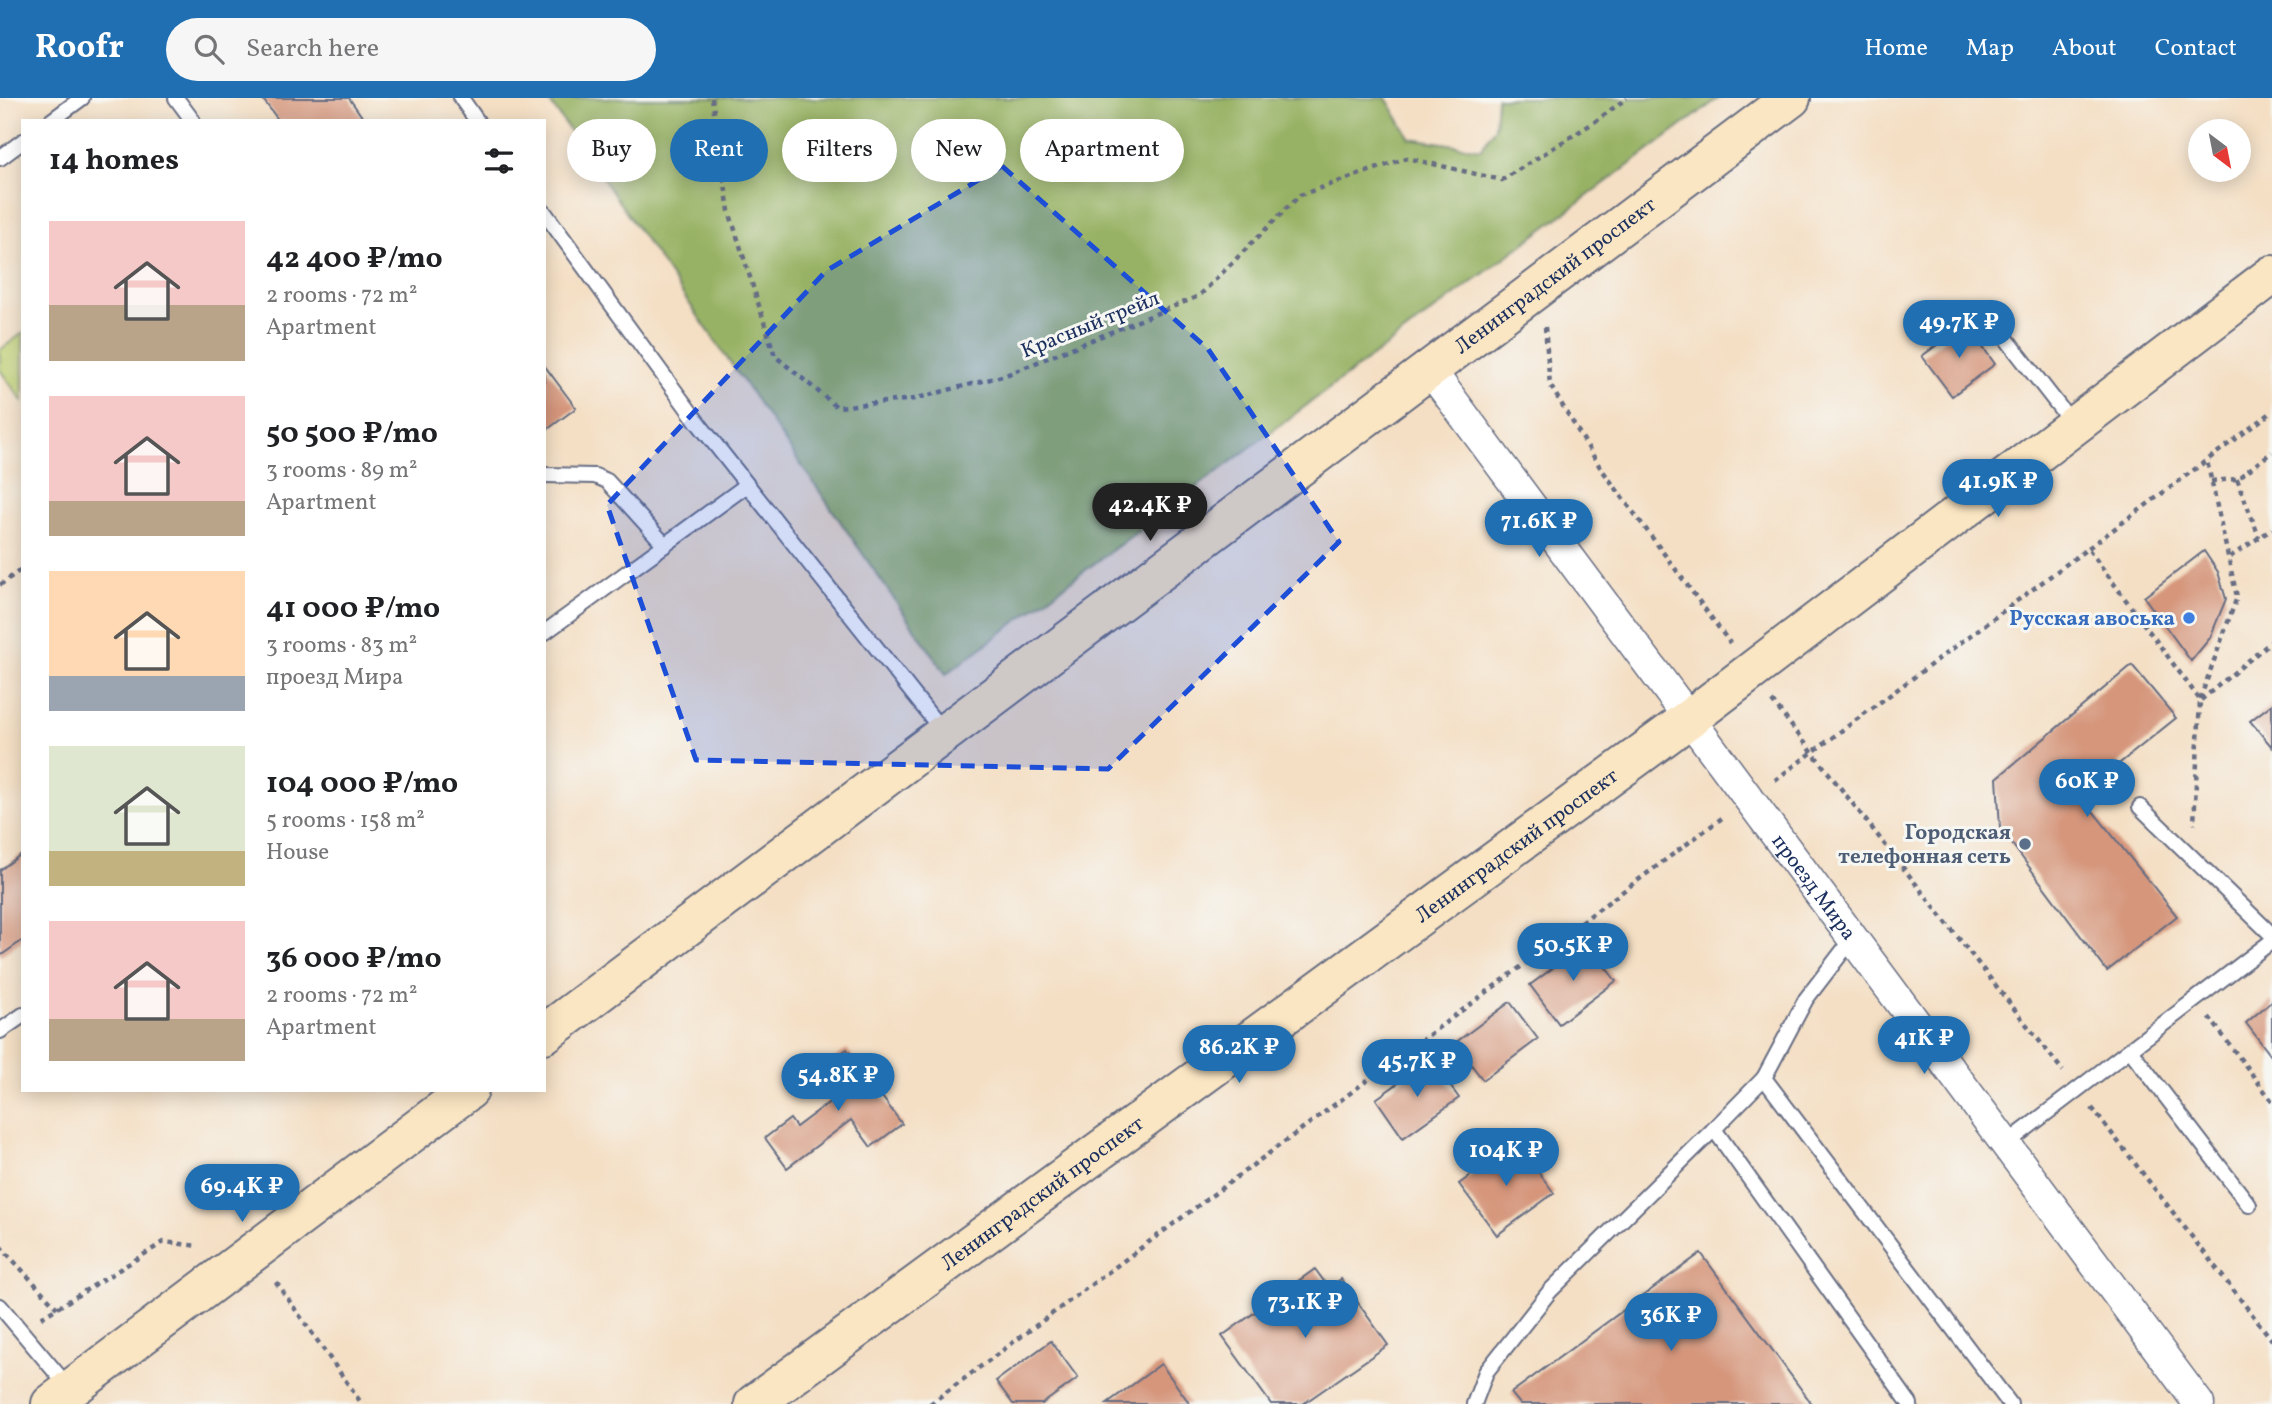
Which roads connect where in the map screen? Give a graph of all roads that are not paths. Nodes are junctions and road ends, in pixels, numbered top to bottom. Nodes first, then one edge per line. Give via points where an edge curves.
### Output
1 (82, 98) edge
2 (176, 98) edge
3 (461, 98) edge
4 (1791, 98) edge
5 (54, 119) edge
6 (192, 119) edge
7 (477, 119) edge
8 (21, 142) edge
9 (0, 158) edge
10 (546, 215) edge
11 (2272, 275) edge
12 (2005, 337) dead end
13 (1430, 370) junction
14 (2073, 425) junction
15 (546, 475) edge
16 (747, 485) junction
17 (665, 545) junction
18 (546, 632) edge
19 (1690, 718) junction
20 (945, 734) junction
21 (2140, 807) dead end
22 (2272, 935) edge
23 (1852, 939) junction
24 (2272, 941) edge
25 (21, 1016) edge
26 (0, 1031) edge
27 (546, 1033) edge
28 (2131, 1051) junction
29 (1764, 1078) junction
30 (466, 1092) edge
31 (1714, 1129) junction
32 (2006, 1144) junction
33 (2249, 1205) dead end
34 (0, 1306) edge
35 (61, 1397) edge
36 (754, 1404) edge
37 (1474, 1404) edge
38 (1910, 1404) edge
39 (2010, 1404) edge
40 (2199, 1404) edge

1 - 5 lane
2 - 6 lane
3 - 7 lane
4 - 13 main road, Ленинградский проспект
8 - 9 lane
10 - 16 lane
11 - 14 main road, Ленинградский проспект
12 - 14 lane
13 - 19 street, проезд Мира
13 - 20 main road, Ленинградский проспект
14 - 19 main road, Ленинградский проспект
15 - 17 lane via 595,476 607,481
16 - 17 lane
16 - 20 lane
17 - 18 lane
19 - 23 street, проезд Мира
19 - 36 main road, Ленинградский проспект
20 - 27 main road, Ленинградский проспект
21 - 22 lane
23 - 29 lane via 1806,999
23 - 32 street, проезд Мира
24 - 28 lane
25 - 26 lane
28 - 32 lane
28 - 33 lane
29 - 31 lane
29 - 39 lane
30 - 35 main road
31 - 37 lane via 1550,1291 1486,1371
31 - 38 lane
32 - 40 street, проезд Мира
34 - 35 lane

